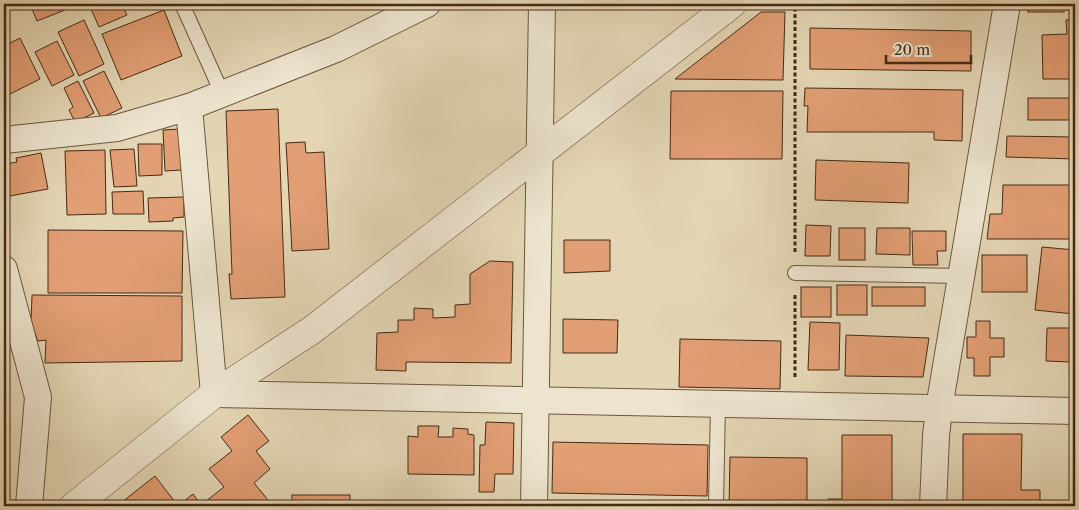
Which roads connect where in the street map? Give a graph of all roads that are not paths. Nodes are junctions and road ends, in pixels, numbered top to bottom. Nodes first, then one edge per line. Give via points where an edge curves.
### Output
1 (182, 4) edge
2 (427, 4) edge
3 (542, 4) edge
4 (732, 4) edge
5 (1007, 4) edge
6 (222, 93) junction
7 (188, 107) junction
8 (4, 140) edge
9 (539, 152) junction
10 (4, 269) edge
11 (795, 273) road end
12 (962, 276) junction
13 (214, 394) junction
14 (536, 400) junction
15 (718, 404) junction
16 (939, 408) junction
17 (1075, 411) edge
18 (29, 506) edge
19 (74, 506) edge
20 (534, 506) edge
21 (716, 506) edge
22 (933, 506) edge

1 - 6 lane
2 - 6 street via 336,49
3 - 9 street
4 - 9 street
5 - 12 street
6 - 7 street
7 - 8 street via 118,128
7 - 13 street
9 - 13 street via 312,330
9 - 14 street
10 - 18 street via 38,397
11 - 12 lane
12 - 16 street
13 - 14 street
13 - 19 street
14 - 15 street
14 - 20 street
15 - 16 street
15 - 21 lane
16 - 17 street
16 - 22 street

